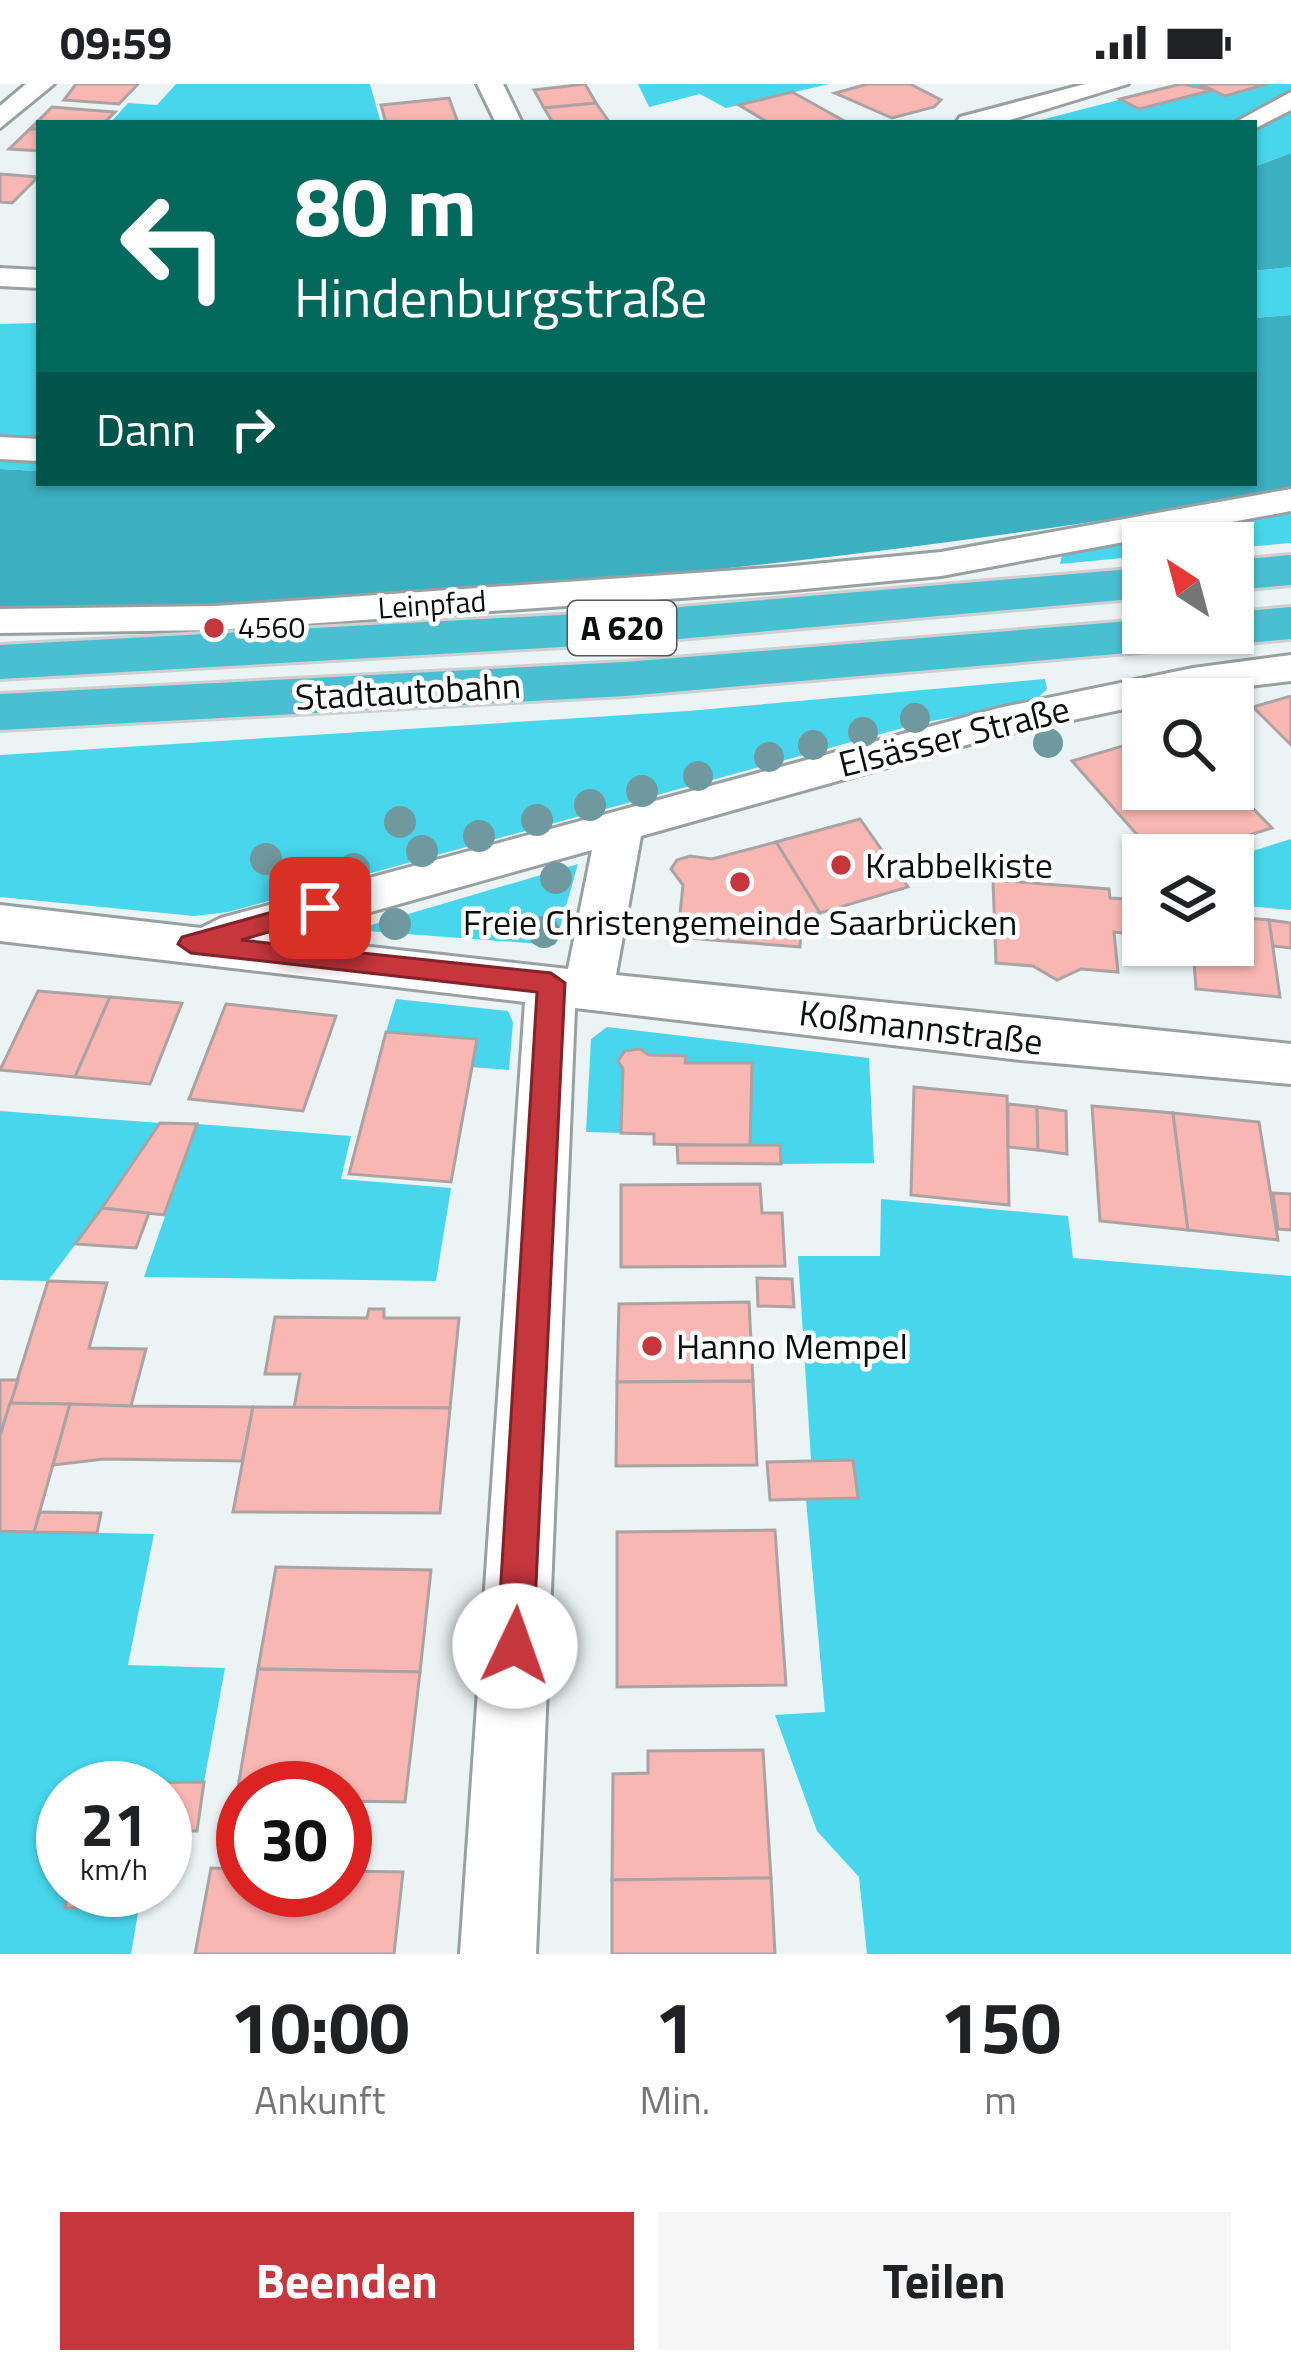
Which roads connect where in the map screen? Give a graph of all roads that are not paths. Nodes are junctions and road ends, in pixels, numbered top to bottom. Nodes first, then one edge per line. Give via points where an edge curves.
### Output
1 (41, 84) edge
2 (490, 84) edge
3 (1115, 84) edge
4 (976, 92) dead end
5 (1291, 100) edge
6 (1006, 113) junction
7 (0, 120) edge
8 (508, 120) edge
9 (980, 120) edge
10 (1253, 120) edge
11 (0, 277) edge
12 (36, 279) edge
13 (0, 448) edge
14 (36, 450) edge
15 (1291, 500) edge
16 (1291, 570) edge
17 (1254, 573) edge
18 (1122, 585) edge
19 (0, 621) edge
20 (1291, 622) edge
21 (1254, 626) edge
22 (1122, 637) edge
23 (0, 650) edge
24 (100, 658) junction
25 (0, 662) edge
26 (1291, 668) edge
27 (625, 679) junction
28 (0, 712) edge
29 (0, 737) edge
30 (620, 825) junction
31 (0, 923) edge
32 (191, 944) junction
33 (570, 986) junction
34 (1291, 1064) edge
35 (498, 1954) edge

1 - 7 street
2 - 8 street
3 - 6 street
4 - 6 street
5 - 10 street
6 - 9 street
11 - 12 street
13 - 14 street
15 - 19 street, Leinpfad via 941,563 392,608
16 - 17 highway
18 - 24 highway, Stadtautobahn / A 620 via 633,627
20 - 21 highway
22 - 27 highway, Stadtautobahn / A 620
23 - 24 highway, A 620
24 - 25 highway, Stadtautobahn / A 620
26 - 30 street, Elsässer Straße via 1076,704
27 - 28 highway, Stadtautobahn / A 620
27 - 29 highway via 443,707
30 - 32 street, Elsässer Straße
30 - 33 street
31 - 32 street, Koßmannstraße
32 - 33 street, Koßmannstraße
33 - 34 street, Koßmannstraße
33 - 35 street via 559,1225

